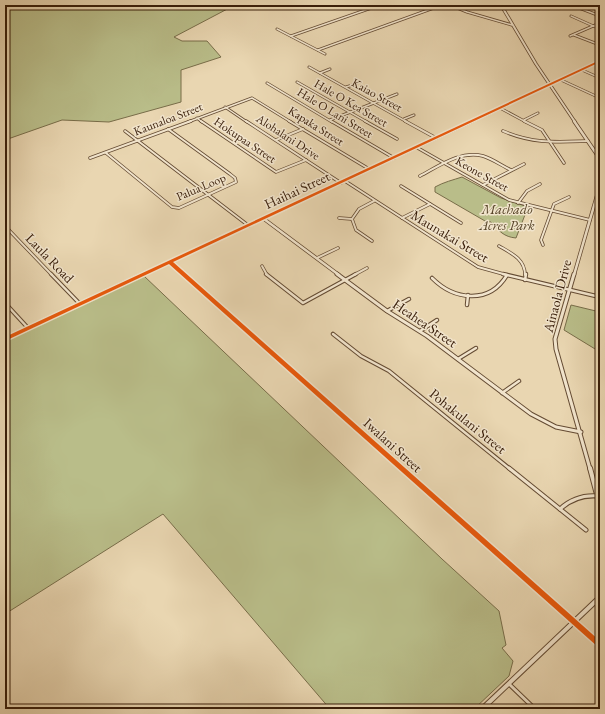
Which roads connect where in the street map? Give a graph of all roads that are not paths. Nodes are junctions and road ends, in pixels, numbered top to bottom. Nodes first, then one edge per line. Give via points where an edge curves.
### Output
1 (380, 5) edge
2 (442, 5) edge
3 (450, 5) edge
4 (500, 5) edge
5 (574, 6) edge
6 (571, 16) dead end
7 (600, 16) edge
8 (600, 23) edge
9 (512, 25) junction
10 (594, 26) junction
11 (277, 29) dead end
12 (600, 29) edge
13 (574, 34) junction
14 (291, 36) junction
15 (570, 36) dead end
16 (600, 45) edge
17 (318, 50) junction
18 (325, 54) dead end
19 (600, 61) edge
20 (309, 67) dead end
21 (330, 70) dead end
22 (582, 70) junction
23 (320, 73) junction
24 (600, 78) edge
25 (561, 80) junction
26 (297, 82) dead end
27 (267, 83) dead end
28 (356, 84) dead end
29 (550, 85) junction
30 (346, 88) junction
31 (543, 88) junction
32 (553, 90) junction
33 (397, 94) dead end
34 (252, 98) joint
35 (600, 98) edge
36 (374, 103) junction
37 (225, 107) junction
38 (500, 108) junction
39 (350, 113) junction
40 (538, 113) dead end
41 (414, 115) dead end
42 (197, 118) junction
43 (330, 120) junction
44 (404, 120) junction
45 (524, 120) junction
46 (168, 129) junction
47 (303, 129) junction
48 (503, 131) dead end
49 (125, 132) dead end
50 (436, 138) junction
51 (397, 139) dead end
52 (276, 140) junction
53 (137, 141) junction
54 (588, 141) junction
55 (551, 143) junction
56 (416, 147) junction
57 (106, 153) junction
58 (90, 158) dead end
59 (394, 158) junction
60 (600, 158) edge
61 (306, 160) junction
62 (564, 163) dead end
63 (444, 164) junction
64 (524, 164) dead end
65 (369, 169) junction
66 (511, 170) junction
67 (420, 176) dead end
68 (345, 181) junction
69 (341, 183) junction
70 (540, 184) dead end
71 (482, 185) junction
72 (600, 185) edge
73 (401, 186) dead end
74 (208, 195) junction
75 (569, 197) dead end
76 (599, 199) edge
77 (374, 201) junction
78 (518, 203) junction
79 (430, 204) junction
80 (551, 210) junction
81 (339, 218) dead end
82 (264, 219) junction
83 (352, 219) junction
84 (402, 219) junction
85 (590, 220) junction
86 (461, 223) dead end
87 (5, 226) edge
88 (249, 226) junction
89 (372, 241) dead end
90 (543, 245) dead end
91 (499, 246) dead end
92 (338, 248) dead end
93 (317, 258) junction
94 (170, 262) junction
95 (262, 266) dead end
96 (367, 268) dead end
97 (507, 275) junction
98 (432, 278) dead end
99 (346, 280) junction
100 (524, 280) junction
101 (569, 291) junction
102 (468, 295) junction
103 (600, 298) edge
104 (409, 299) dead end
105 (5, 303) edge
106 (81, 304) junction
107 (467, 305) dead end
108 (387, 311) junction
109 (437, 320) dead end
110 (28, 329) junction
111 (420, 331) junction
112 (333, 334) dead end
113 (5, 339) edge
114 (476, 348) dead end
115 (458, 359) junction
116 (519, 381) dead end
117 (502, 393) junction
118 (581, 432) junction
119 (597, 496) junction
120 (600, 506) edge
121 (560, 508) junction
122 (586, 530) dead end
123 (600, 597) edge
124 (574, 622) junction
125 (600, 645) edge
126 (509, 684) junction
127 (482, 709) edge
128 (535, 709) edge

1 - 14 street
2 - 17 street
3 - 9 street
4 - 9 street
5 - 7 street
6 - 10 street
8 - 10 street
9 - 29 street
10 - 12 street
10 - 13 street
11 - 14 street
13 - 15 street
13 - 16 street
14 - 17 street
17 - 18 street
19 - 22 street, Haihai Street
20 - 23 street, Kaiao Street
21 - 23 street
22 - 24 street
22 - 25 street, Haihai Street
23 - 30 street, Kaiao Street
25 - 29 street, Haihai Street
25 - 35 street
26 - 39 street, Hale O Kea Street
27 - 43 street, Hale O Lani Street
28 - 30 street
29 - 31 street, Haihai Street
29 - 32 street
30 - 36 street, Kaiao Street
31 - 32 street
31 - 38 street, Haihai Street
32 - 54 street
33 - 36 street
34 - 37 street, Kaunaloa Street
34 - 47 street, Kapaka Street
36 - 39 street
36 - 44 street, Kaiao Street
37 - 42 street, Kaunaloa Street
37 - 52 street, Alohalani Drive
38 - 45 street
38 - 50 street, Haihai Street
39 - 43 street
39 - 51 street, Hale O Kea Street
40 - 45 street
41 - 44 street
42 - 46 street, Kaunaloa Street
42 - 61 street, Hokupaa Street via 276,172
43 - 59 street, Hale O Lani Street
44 - 50 street, Kaiao Street
45 - 55 street via 542,130
46 - 53 street, Kaunaloa Street
46 - 74 street, Palua Loop via 236,178 232,185
47 - 52 street
47 - 65 street, Kapaka Street
48 - 55 street via 524,140
49 - 53 street
50 - 56 street, Haihai Street
52 - 61 street, Alohalani Drive
53 - 57 street, Kaunaloa Street
53 - 74 street
54 - 55 street
54 - 60 street
55 - 62 street
56 - 59 street, Haihai Street
56 - 63 street, Keone Street
57 - 58 street, Kaunaloa Street
57 - 74 street, Palua Loop via 172,207 179,208
59 - 65 street, Haihai Street
61 - 69 street, Alohalani Drive
63 - 66 street via 464,155 476,155
63 - 67 street
63 - 71 street, Keone Street
64 - 66 street
65 - 68 street, Haihai Street
66 - 71 street
68 - 69 street, Haihai Street
68 - 77 street, Maunakai Street
69 - 82 street, Haihai Street
70 - 78 street via 526,190
71 - 78 street, Keone Street
72 - 76 street, Ainaola Drive
73 - 79 street
74 - 88 street
75 - 80 street via 556,202
76 - 85 street, Ainaola Drive
77 - 83 street via 359,209
77 - 84 street, Maunakai Street
78 - 80 street, Keone Street
79 - 84 street
79 - 86 street
80 - 85 street, Keone Street
80 - 90 street via 541,240
81 - 83 street
82 - 88 street, Haihai Street
82 - 93 street, Heahea Street
83 - 89 street via 356,230
84 - 97 street, Maunakai Street via 471,264
85 - 101 street, Ainaola Drive
87 - 106 street, Laula Road
88 - 94 street, Haihai Street
91 - 100 street via 522,261 526,268
92 - 93 street
93 - 99 street, Heahea Street
94 - 106 street, Haihai Street
94 - 124 street, Iwalani Street
95 - 99 street via 266,274 304,303
96 - 99 street
97 - 100 street, Maunakai Street
97 - 102 street via 492,291
98 - 102 street via 446,290
99 - 108 street, Heahea Street
100 - 101 street, Maunakai Street
101 - 103 street, Maunakai Street
101 - 118 street, Ainaola Drive via 555,339
102 - 107 street
104 - 108 street
105 - 110 street
106 - 110 street, Haihai Street
108 - 111 street, Heahea Street
109 - 111 street
110 - 113 street, Haihai Street
111 - 115 street, Heahea Street
112 - 121 street, Pohakulani Street via 361,356 389,371
114 - 115 street
115 - 117 street, Heahea Street
116 - 117 street
117 - 118 street, Heahea Street via 548,424
118 - 119 street, Ainaola Drive
119 - 120 street, Ainaola Drive
119 - 121 street via 577,497
121 - 122 street, Pohakulani Street
123 - 124 street
124 - 125 street, Iwalani Street
124 - 126 street
126 - 127 street
126 - 128 street

